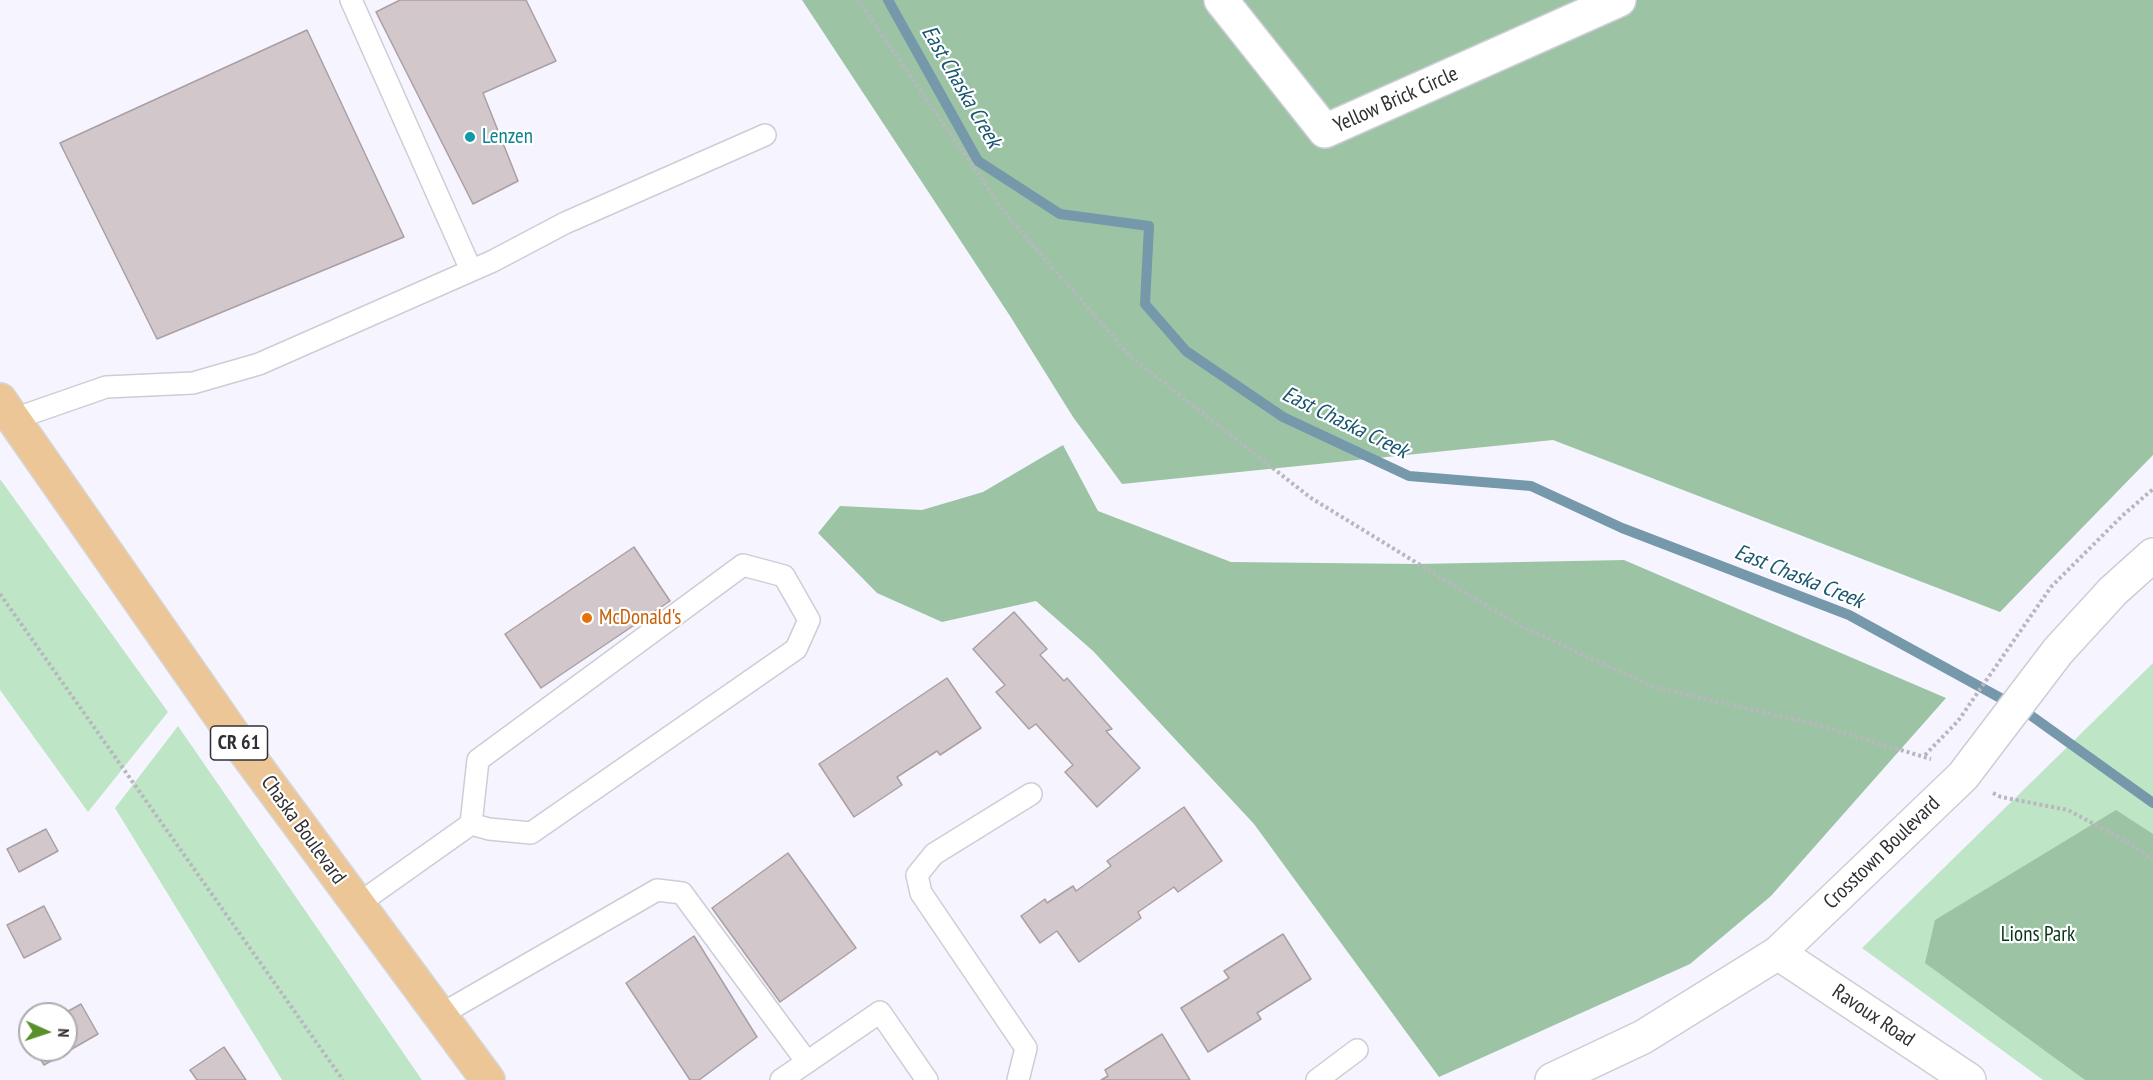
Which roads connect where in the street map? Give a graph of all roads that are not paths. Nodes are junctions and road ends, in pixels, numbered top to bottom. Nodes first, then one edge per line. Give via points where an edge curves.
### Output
1 (351, 0) edge
2 (1221, 0) edge
3 (1619, 0) edge
4 (765, 135) dead end
5 (471, 270) junction
6 (7, 409) edge
7 (2153, 555) edge
8 (1031, 794) dead end
9 (471, 824) junction
10 (358, 904) junction
11 (1778, 952) junction
12 (440, 1015) junction
13 (1357, 1050) dead end
14 (807, 1062) junction
15 (488, 1080) edge
16 (781, 1080) edge
17 (927, 1080) edge
18 (1018, 1080) edge
19 (1317, 1080) edge
20 (1552, 1080) edge
21 (1969, 1080) edge

1 - 5 lane
2 - 3 street, Yellow Brick Circle via 1325,131
4 - 5 lane via 565,223
5 - 6 lane via 259,364 193,383 106,387
6 - 10 main road, Chaska Boulevard / CR 61 via 244,750
7 - 11 street, Crosstown Boulevard via 2058,651 1972,766
8 - 18 lane via 934,854 917,875 921,893 1026,1048
9 - 9 lane via 531,834 796,649 809,620 784,576 743,566 478,760
9 - 10 lane
10 - 12 main road, Chaska Boulevard / CR 61
11 - 20 street, Crosstown Boulevard via 1643,1036
11 - 21 street, Ravoux Road
12 - 14 lane via 657,890 682,893
12 - 15 main road, Chaska Boulevard / CR 61
13 - 19 lane
14 - 16 lane
14 - 17 lane via 880,1012

